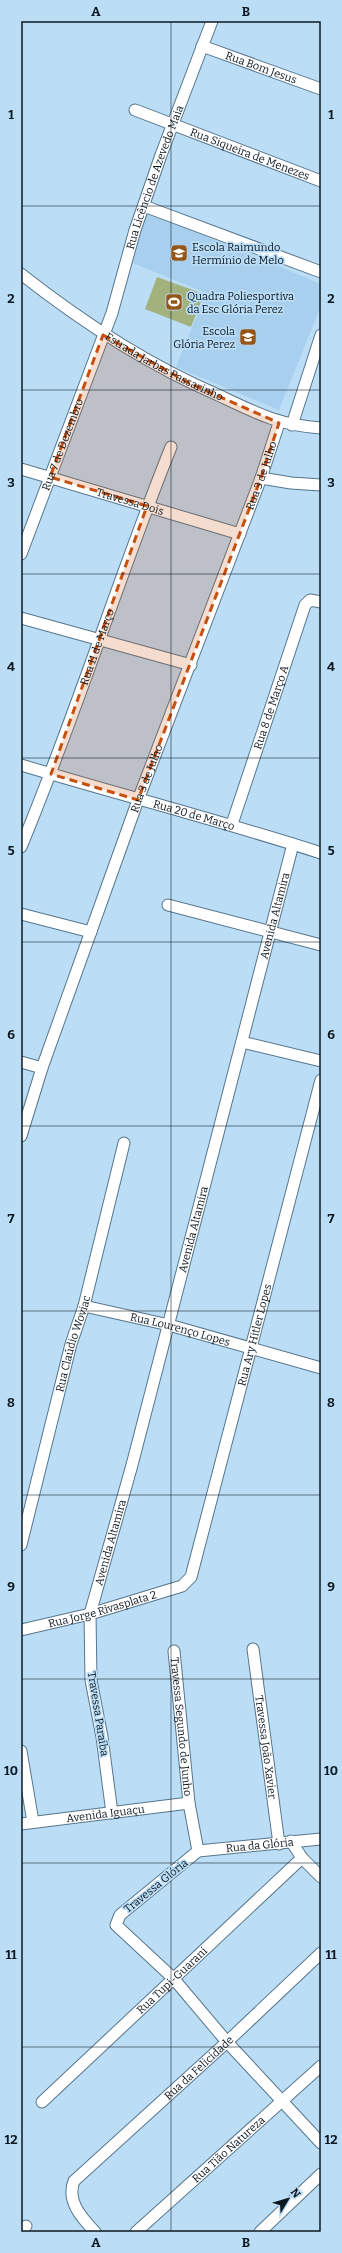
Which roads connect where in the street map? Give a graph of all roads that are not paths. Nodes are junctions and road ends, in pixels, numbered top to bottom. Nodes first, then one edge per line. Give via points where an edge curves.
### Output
1 (212, 21) edge
2 (202, 46) junction
3 (321, 89) edge
4 (135, 110) dead end
5 (173, 126) junction
6 (321, 181) edge
7 (144, 206) junction
8 (321, 272) edge
9 (21, 274) edge
10 (103, 335) junction
11 (321, 335) edge
12 (279, 422) junction
13 (292, 425) junction
14 (321, 428) edge
15 (171, 447) dead end
16 (21, 469) edge
17 (50, 477) junction
18 (262, 478) junction
19 (321, 485) edge
20 (148, 506) junction
21 (240, 534) junction
22 (21, 554) edge
23 (320, 602) edge
24 (21, 618) edge
25 (100, 640) junction
26 (191, 665) junction
27 (21, 765) edge
28 (51, 774) junction
29 (138, 800) junction
30 (232, 824) junction
31 (293, 844) junction
32 (21, 847) edge
33 (321, 853) edge
34 (168, 905) dead end
35 (21, 914) edge
36 (91, 932) junction
37 (269, 932) junction
38 (321, 945) edge
39 (242, 1042) junction
40 (321, 1061) edge
41 (21, 1062) edge
42 (42, 1068) junction
43 (321, 1080) edge
44 (21, 1136) edge
45 (124, 1143) dead end
46 (84, 1306) junction
47 (169, 1325) junction
48 (250, 1350) junction
49 (321, 1368) edge
50 (21, 1545) edge
51 (182, 1586) joint
52 (90, 1614) junction
53 (21, 1630) edge
54 (253, 1649) dead end
55 (174, 1651) dead end
56 (21, 1751) edge
57 (189, 1803) junction
58 (112, 1813) junction
59 (33, 1822) junction
60 (21, 1824) edge
61 (321, 1839) edge
62 (291, 1841) junction
63 (279, 1844) junction
64 (198, 1852) junction
65 (302, 1858) junction
66 (321, 1877) edge
67 (321, 1953) edge
68 (173, 1978) junction
69 (227, 2042) junction
70 (321, 2066) edge
71 (281, 2101) junction
72 (42, 2102) dead end
73 (321, 2143) edge
74 (321, 2174) edge
75 (94, 2232) edge
76 (136, 2232) edge
77 (260, 2232) edge

1 - 2 street, Rua Licêncio de Azevedo Maia
2 - 3 street, Rua Bom Jesus
2 - 5 street, Rua Licêncio de Azevedo Maia
4 - 5 street, Rua Siqueira de Menezes
5 - 6 street, Rua Siqueira de Menezes
5 - 7 street, Rua Licêncio de Azevedo Maia
7 - 8 street
7 - 10 street, Rua Licêncio de Azevedo Maia
9 - 10 street, Estrada Jarbas Passarinho
10 - 12 street, Estrada Jarbas Passarinho via 189,383
10 - 17 street, Rua 7 de Dezembro
11 - 13 street
12 - 13 street, Estrada Jarbas Passarinho
12 - 18 street, Rua 3 de Julho
13 - 14 street, Estrada Jarbas Passarinho
15 - 20 street, Rua 11 de Março
16 - 17 street, Travessa Dois
17 - 20 street, Travessa Dois
17 - 22 street, Rua 7 de Dezembro
18 - 19 street
18 - 21 street, Rua 3 de Julho
20 - 21 street, Travessa Dois
20 - 25 street, Rua 11 de Março
21 - 26 street, Rua 3 de Julho
23 - 30 street, Rua 8 de Março A via 310,600 305,605
24 - 25 street
25 - 26 street
25 - 28 street, Rua 11 de Março
26 - 29 street, Rua 3 de Julho
27 - 28 street, Rua 20 de Março
28 - 29 street, Rua 20 de Março
28 - 32 street, Rua 11 de Março
29 - 30 street, Rua 20 de Março
29 - 36 street, Rua 3 de Julho
30 - 31 street, Rua 20 de Março
31 - 33 street, Rua 20 de Março
31 - 37 street, Avenida Altamira
34 - 37 street
35 - 36 street
36 - 42 street, Rua 3 de Julho
37 - 38 street
37 - 39 street, Avenida Altamira
39 - 40 street
39 - 47 street, Avenida Altamira
41 - 42 street
42 - 44 street, Rua 3 de Julho
43 - 48 street, Rua Ary Hitler Lopes
45 - 46 street, Rua Claúdio Woviac
46 - 47 street, Rua Lourenço Lopes
46 - 50 street, Rua Claúdio Woviac via 71,1344
47 - 48 street, Rua Lourenço Lopes
47 - 52 street, Avenida Altamira
48 - 49 street, Rua Lourenço Lopes
48 - 51 street, Rua Ary Hitler Lopes via 193,1571
51 - 52 street, Rua Jorge Rivasplata 2
52 - 53 street, Rua Jorge Rivasplata 2
52 - 58 street, Travessa Paraíba via 92,1680
54 - 63 street, Travessa João Xavier
55 - 57 street, Travessa Segundo de Junho
56 - 59 street
57 - 58 street, Avenida Iguaçu
57 - 64 street, Travessa Segundo de Junho
58 - 59 street, Avenida Iguaçu
59 - 60 street, Avenida Iguaçu
61 - 62 street, Rua da Glória
62 - 63 street, Rua da Glória
62 - 65 street
63 - 64 street, Rua da Glória
64 - 68 street, Travessa Glória via 120,1915 116,1922 116,1925
65 - 66 street
65 - 68 street, Rua Tupi-Guarani
67 - 69 street, Rua da Felicidade
68 - 69 street
68 - 72 street, Rua Tupi-Guarani
69 - 71 street
69 - 75 street, Rua da Felicidade via 74,2181 71,2191 73,2201
70 - 71 street, Rua Tião Natureza
71 - 73 street
71 - 76 street, Rua Tião Natureza
74 - 77 street

